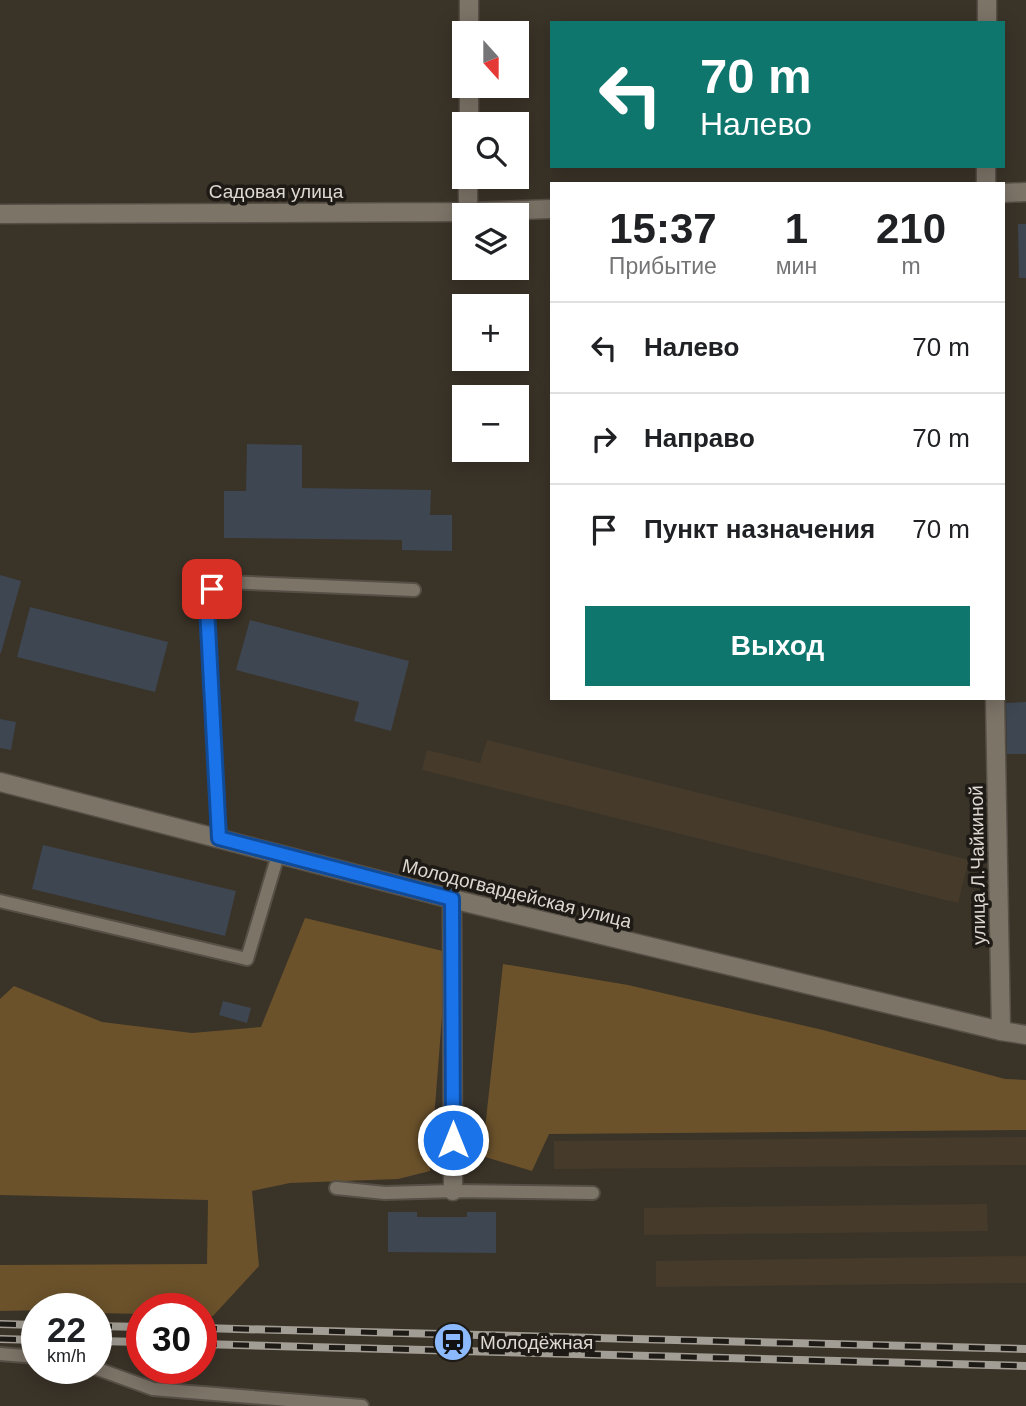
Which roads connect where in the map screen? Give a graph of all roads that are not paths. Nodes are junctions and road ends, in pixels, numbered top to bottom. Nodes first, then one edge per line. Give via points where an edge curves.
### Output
1 (469, 0) edge
2 (987, 0) edge
3 (469, 21) edge
4 (987, 21) edge
5 (1005, 192) edge
6 (1026, 192) edge
7 (550, 209) edge
8 (529, 210) edge
9 (452, 212) edge
10 (0, 214) edge
11 (414, 590) dead end
12 (995, 700) edge
13 (0, 782) edge
14 (219, 838) junction
15 (278, 855) junction
16 (452, 899) junction
17 (0, 901) edge
18 (1001, 1031) junction
19 (1026, 1035) edge
20 (336, 1188) dead end
21 (453, 1191) junction
22 (593, 1193) dead end
23 (0, 1354) edge
24 (21, 1356) edge
25 (112, 1374) edge
26 (362, 1406) edge

1 - 3 street
2 - 4 street
5 - 6 street
7 - 8 street, Садовая улица
9 - 10 street, Садовая улица
11 - 14 lane via 226,582 212,589 207,607
12 - 18 street, улица Л.Чайкиной
13 - 14 street, Молодогвардейская улица
14 - 15 street, Молодогвардейская улица
15 - 16 street, Молодогвардейская улица
15 - 17 lane via 247,959
16 - 18 street, Молодогвардейская улица
16 - 21 street
18 - 19 street, Молодогвардейская улица
20 - 21 lane via 385,1193
21 - 22 lane
23 - 24 lane
25 - 26 lane via 153,1389

